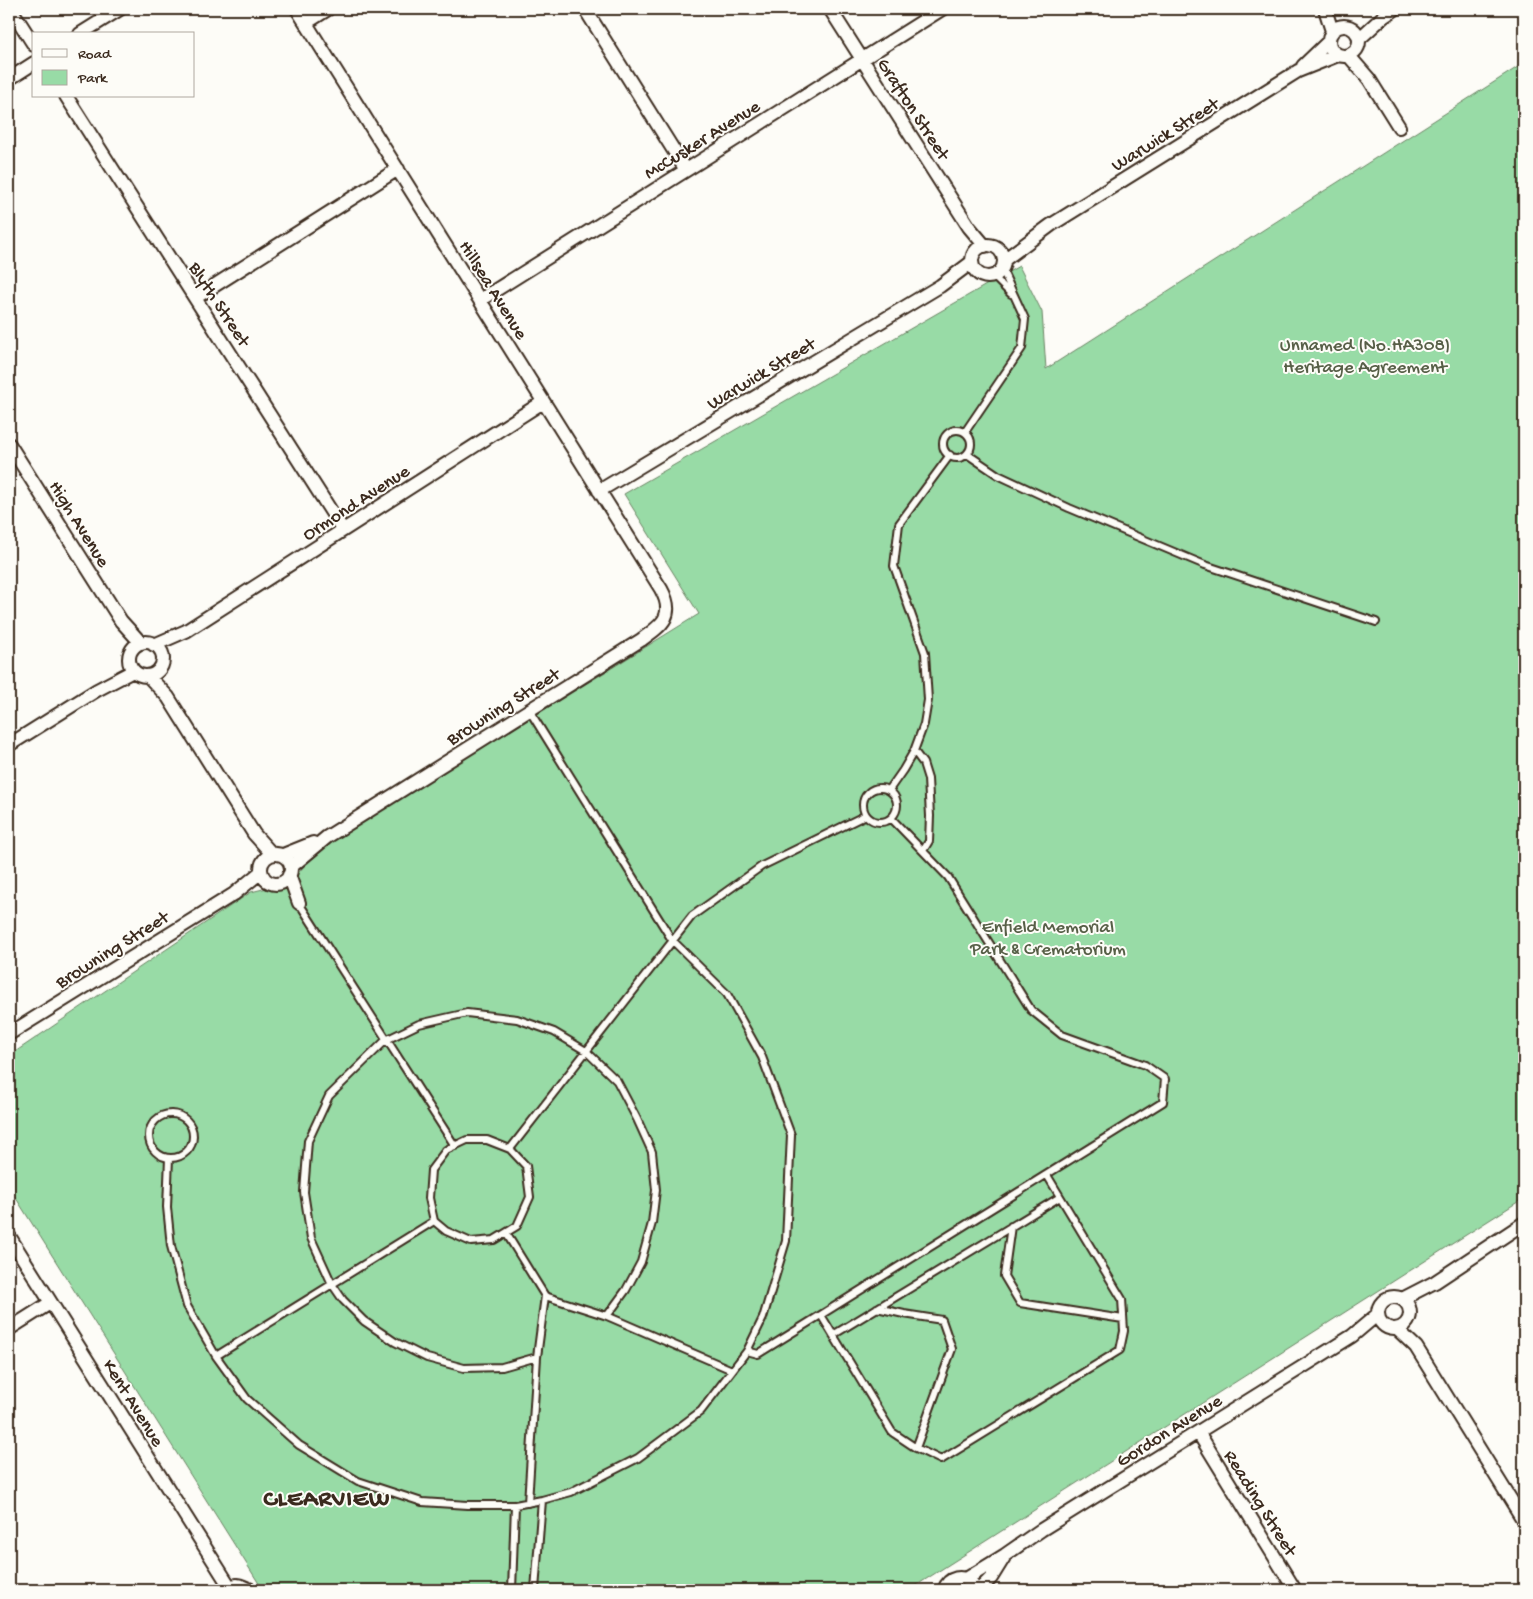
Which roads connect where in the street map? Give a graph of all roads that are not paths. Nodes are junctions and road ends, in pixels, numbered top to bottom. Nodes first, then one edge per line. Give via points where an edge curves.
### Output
1 (11, 9) edge
2 (120, 9) edge
3 (297, 9) edge
4 (328, 9) edge
5 (585, 9) edge
6 (830, 9) edge
7 (942, 9) edge
8 (1326, 9) edge
9 (1395, 9) edge
10 (1382, 17) junction
11 (306, 23) junction
12 (83, 32) edge
13 (1338, 32) junction
14 (32, 42) edge
15 (1351, 50) junction
16 (861, 59) junction
17 (32, 64) edge
18 (1298, 72) junction
19 (9, 79) edge
20 (67, 98) edge
21 (1398, 127) dead end
22 (398, 169) junction
23 (686, 170) junction
24 (978, 258) junction
25 (1000, 264) junction
26 (1014, 297) junction
27 (195, 298) junction
28 (480, 300) junction
29 (543, 402) junction
30 (965, 432) junction
31 (9, 444) edge
32 (967, 454) junction
33 (950, 455) junction
34 (13, 460) edge
35 (599, 491) junction
36 (343, 530) junction
37 (661, 589) joint
38 (1376, 622) dead end
39 (186, 631) junction
40 (154, 645) junction
41 (134, 656) junction
42 (163, 656) junction
43 (160, 669) junction
44 (148, 676) junction
45 (168, 697) junction
46 (529, 710) junction
47 (9, 746) edge
48 (914, 751) junction
49 (888, 790) junction
50 (866, 815) junction
51 (891, 818) junction
52 (327, 837) junction
53 (923, 851) junction
54 (270, 868) junction
55 (290, 871) junction
56 (299, 903) junction
57 (672, 940) junction
58 (9, 1034) edge
59 (386, 1040) junction
60 (586, 1051) junction
61 (456, 1146) junction
62 (510, 1149) junction
63 (169, 1158) junction
64 (1047, 1175) junction
65 (1060, 1197) junction
66 (434, 1221) junction
67 (1524, 1223) edge
68 (1011, 1226) junction
69 (506, 1233) junction
70 (9, 1236) edge
71 (1435, 1282) junction
72 (332, 1284) junction
73 (545, 1296) junction
74 (1402, 1299) junction
75 (50, 1303) junction
76 (877, 1308) junction
77 (821, 1315) junction
78 (607, 1316) junction
79 (1123, 1319) junction
80 (1380, 1319) junction
81 (1405, 1320) junction
82 (9, 1329) edge
83 (833, 1335) junction
84 (747, 1350) junction
85 (216, 1356) junction
86 (537, 1357) junction
87 (732, 1370) junction
88 (1198, 1432) junction
89 (916, 1448) junction
90 (542, 1500) junction
91 (528, 1503) junction
92 (515, 1505) junction
93 (1524, 1521) edge
94 (1005, 1555) junction
95 (966, 1579) junction
96 (228, 1588) edge
97 (251, 1590) edge
98 (512, 1590) edge
99 (535, 1590) edge
100 (944, 1590) edge
101 (977, 1590) edge
102 (1295, 1590) edge

1 - 14 street
2 - 12 street
3 - 11 street, Hillsea Avenue
4 - 11 street
5 - 23 street
6 - 16 street, Grafton Street
7 - 16 street, McCusker Avenue
8 - 13 street
9 - 10 street, Warwick Street
10 - 13 street, Warwick Street
10 - 15 street, Warwick Street
11 - 22 street, Hillsea Avenue
13 - 15 street via 1358,35
13 - 15 street via 1330,47
13 - 18 street, Warwick Street
15 - 18 street, Warwick Street
15 - 21 street
16 - 23 street, McCusker Avenue
16 - 24 street, Grafton Street via 969,227
17 - 19 street
18 - 25 street, Warwick Street via 1050,226
20 - 27 street, Blyth Street
22 - 27 street
22 - 28 street, Hillsea Avenue
23 - 28 street, McCusker Avenue
24 - 25 street via 996,248
24 - 25 street via 982,276
24 - 35 street, Warwick Street via 940,286
25 - 26 lane
25 - 26 lane
26 - 30 lane via 1025,319 1022,348
27 - 36 street, Blyth Street
28 - 29 street, Hillsea Avenue
29 - 35 street, Hillsea Avenue
29 - 36 street, Ormond Avenue
30 - 32 lane via 971,442
30 - 33 lane via 954,430 946,436 944,446
31 - 34 street, High Avenue
32 - 33 lane via 959,458
32 - 38 lane via 998,475 1205,565
33 - 48 lane via 899,524 894,566 925,653 928,700
34 - 41 street, High Avenue via 121,621
35 - 37 street, Hillsea Avenue
36 - 39 street, Ormond Avenue
37 - 46 street, Browning Street via 667,600 668,615 660,627
39 - 40 street, Ormond Avenue
39 - 42 street, Ormond Avenue
40 - 41 street
40 - 42 street
41 - 44 street via 143,676
41 - 47 street via 97,690
42 - 43 street
43 - 44 street
43 - 45 street
44 - 45 street
45 - 54 street via 254,834
46 - 52 street, Browning Street
46 - 57 lane
48 - 49 lane
48 - 53 lane via 923,763 928,779 929,841
49 - 50 lane via 878,788 867,793 863,804
49 - 51 lane via 897,804
50 - 51 lane via 875,822
50 - 57 lane via 762,866 692,916
51 - 53 lane
52 - 54 street, Browning Street
52 - 55 street, Browning Street
53 - 64 lane via 948,877 1031,1010 1062,1035 1145,1064 1165,1079 1164,1102
54 - 55 street, Browning Street via 286,880
54 - 55 street via 288,859
54 - 56 street
54 - 58 street, Browning Street via 234,894
55 - 56 street
56 - 59 lane
57 - 60 lane
57 - 84 lane via 727,994 762,1057 791,1135 786,1241 763,1318
59 - 60 lane via 419,1024 467,1013 517,1019 554,1032
59 - 61 lane
59 - 72 lane via 329,1096 308,1141 304,1192 311,1238
60 - 62 lane
60 - 78 lane via 617,1081 637,1119 652,1152 656,1190 652,1223 641,1262
61 - 62 lane via 467,1140 487,1140
61 - 66 lane via 446,1150 431,1170 429,1198
62 - 69 lane via 526,1166 530,1197 517,1226
63 - 63 lane via 155,1151 149,1136 155,1121 168,1113 184,1117 194,1136 189,1150
63 - 85 lane via 167,1207 171,1246 187,1306
64 - 65 lane
64 - 77 lane
65 - 68 lane
65 - 79 lane via 1122,1299
66 - 69 lane via 446,1231 471,1242 494,1240
66 - 72 lane
67 - 71 street
68 - 76 lane
68 - 79 lane via 1004,1276 1020,1303
69 - 73 lane
70 - 75 street, Kent Avenue
71 - 74 street
71 - 81 street
72 - 85 lane
72 - 86 lane via 364,1321 427,1358 464,1368 502,1367
73 - 78 lane
73 - 86 lane
74 - 80 street via 1385,1299 1378,1308
74 - 81 street via 1407,1303
75 - 82 street
75 - 96 street, Kent Avenue
76 - 83 lane
76 - 89 lane via 942,1320 952,1349
77 - 83 lane
77 - 84 lane via 758,1354
78 - 87 lane
79 - 89 lane via 1120,1350 941,1460
80 - 81 street via 1389,1328
80 - 88 street, Gordon Avenue
81 - 93 street via 1416,1347
83 - 89 lane via 892,1432
84 - 87 lane
85 - 92 lane via 247,1399 298,1445 358,1481 422,1502
86 - 91 lane
87 - 90 lane via 701,1411 638,1458 571,1492
88 - 94 street, Gordon Avenue
88 - 102 street, Reading Street
90 - 91 lane
90 - 99 lane
91 - 92 lane
92 - 98 lane
94 - 95 street, Gordon Avenue
94 - 101 street, Gordon Avenue via 991,1578
95 - 100 street, Gordon Avenue via 951,1580
95 - 101 street
96 - 97 street via 242,1585

